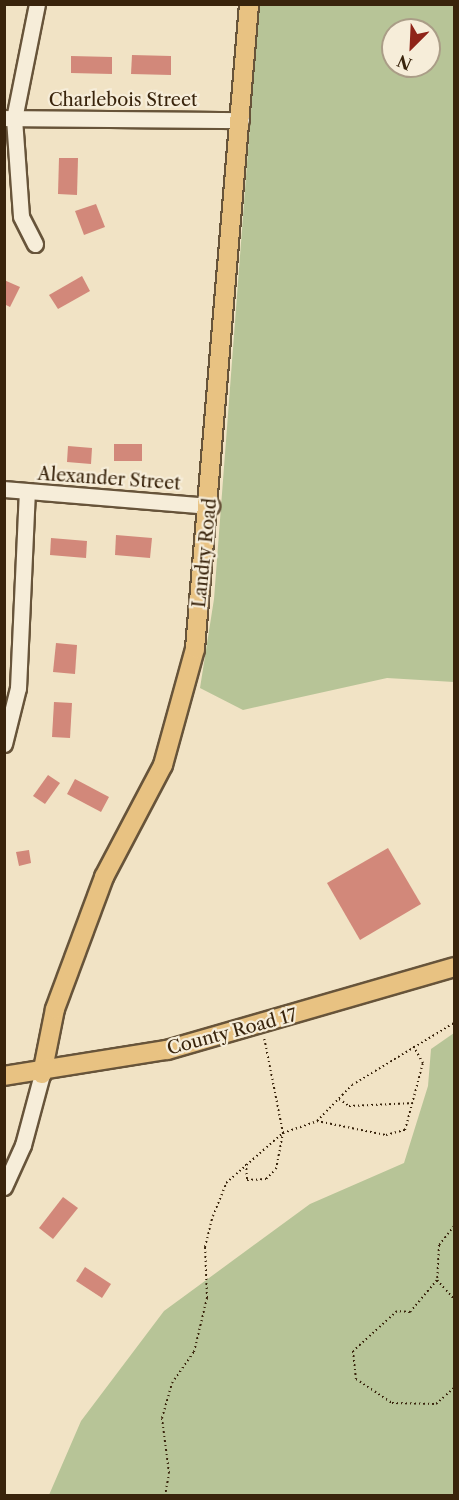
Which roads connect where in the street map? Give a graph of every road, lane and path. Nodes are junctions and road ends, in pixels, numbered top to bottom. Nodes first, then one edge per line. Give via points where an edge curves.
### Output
1 (37, 4) edge
2 (249, 4) edge
3 (9, 118) edge
4 (241, 120) junction
5 (35, 244) dead end
6 (4, 489) edge
7 (27, 493) junction
8 (211, 506) junction
9 (4, 744) edge
10 (454, 967) edge
11 (454, 1023) edge
12 (262, 1025) junction
13 (413, 1045) junction
14 (42, 1074) junction
15 (4, 1076) edge
16 (339, 1099) junction
17 (416, 1103) junction
18 (317, 1121) junction
19 (283, 1132) junction
20 (247, 1163) junction
21 (4, 1187) edge
22 (454, 1226) edge
23 (437, 1280) junction
24 (454, 1299) edge
25 (454, 1388) edge
26 (165, 1496) edge

1 - 3 street
2 - 4 main road, Landry Road
3 - 4 street, Charlebois Street
3 - 5 street via 21,216
4 - 8 main road, Landry Road
6 - 7 street, Alexander Street
7 - 8 street, Alexander Street
7 - 9 street via 18,688 14,723
8 - 14 main road, Landry Road via 195,649 182,708 163,765 100,888 55,1009
10 - 12 main road, County Road 17
11 - 13 path
12 - 14 main road, County Road 17
12 - 19 path
13 - 16 path
13 - 17 path via 423,1063
14 - 15 main road, County Road 17
14 - 21 street via 23,1145
16 - 17 path via 349,1106
16 - 18 path
17 - 18 path via 405,1130 386,1135
18 - 19 path
19 - 20 path
19 - 20 path via 276,1169 266,1179 247,1180
20 - 26 path via 226,1183 213,1216 205,1247 207,1298 194,1353 172,1383 162,1418 169,1473
22 - 23 path via 439,1245
23 - 24 path
23 - 25 path via 410,1312 397,1311 353,1351 356,1379 392,1403 436,1404

